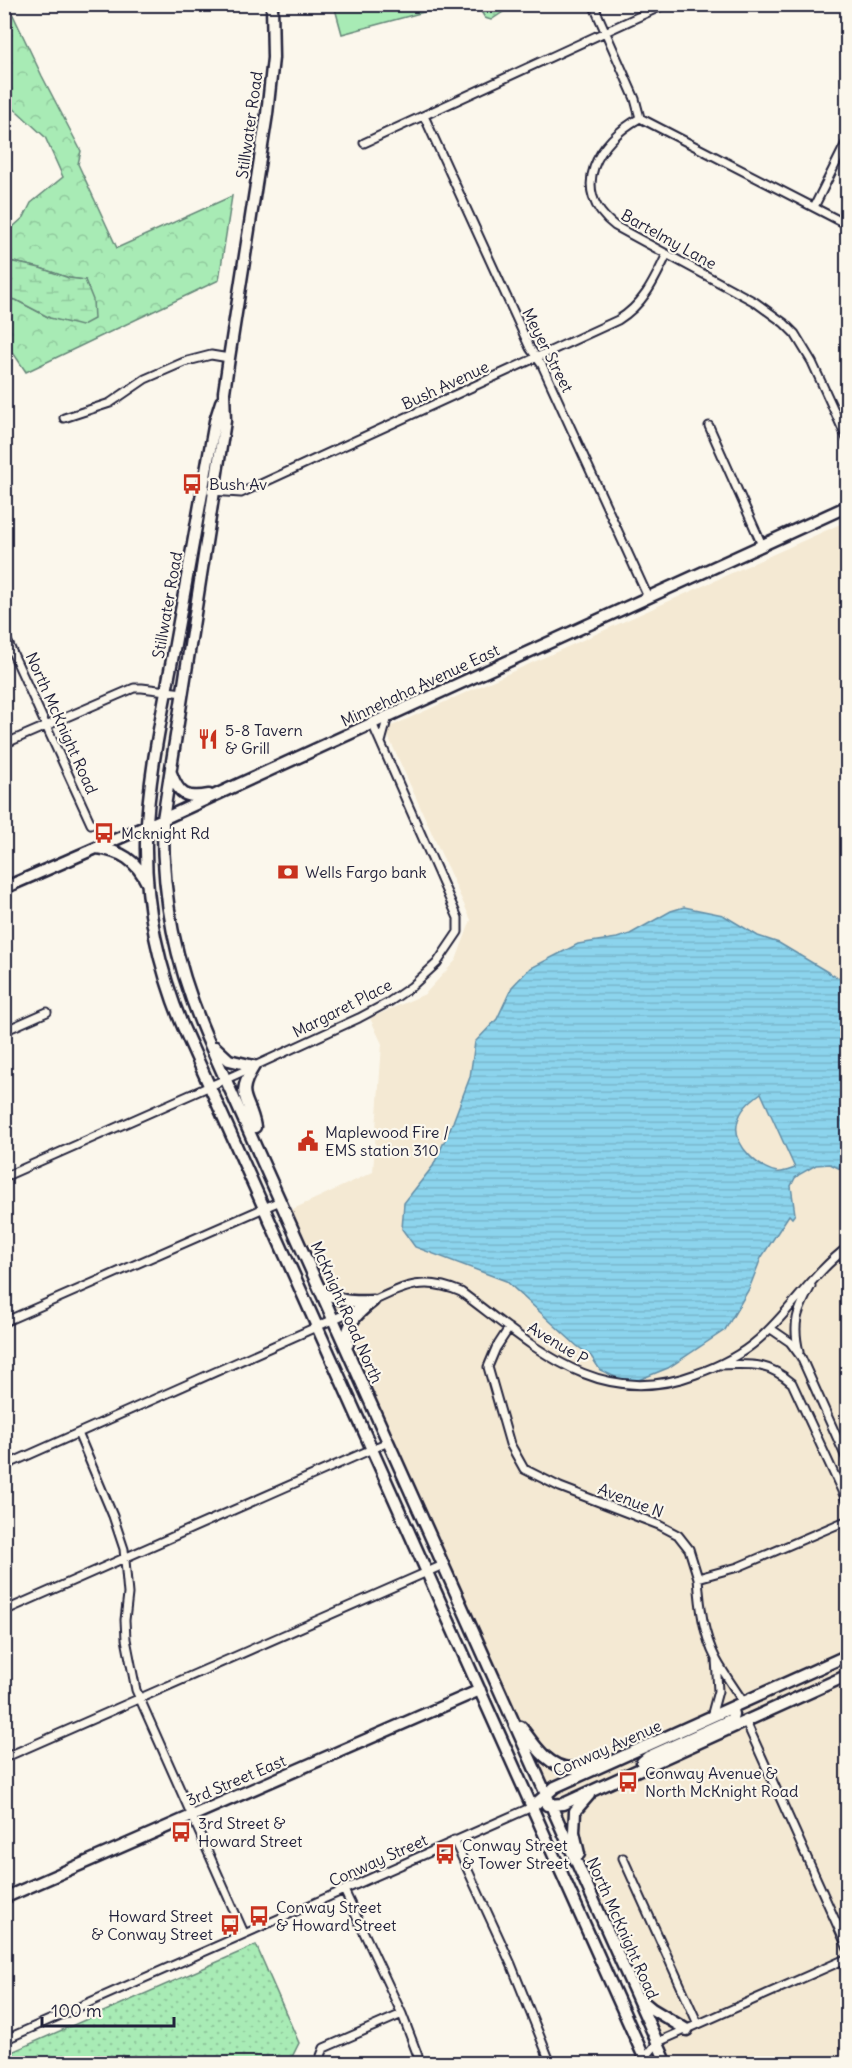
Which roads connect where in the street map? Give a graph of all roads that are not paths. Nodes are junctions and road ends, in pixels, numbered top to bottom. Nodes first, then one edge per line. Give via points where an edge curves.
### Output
1 (272, 4) edge
2 (593, 4) edge
3 (666, 4) edge
4 (605, 32) junction
5 (424, 116) junction
6 (640, 118) junction
7 (848, 139) edge
8 (364, 144) dead end
9 (814, 207) junction
10 (848, 225) edge
11 (667, 254) junction
12 (229, 358) junction
13 (536, 358) junction
14 (64, 418) dead end
15 (709, 426) dead end
16 (848, 441) edge
17 (208, 491) junction
18 (848, 506) edge
19 (762, 545) junction
20 (648, 597) junction
21 (4, 634) edge
22 (166, 691) junction
23 (183, 693) junction
24 (388, 716) junction
25 (372, 723) junction
26 (46, 725) junction
27 (381, 742) junction
28 (4, 744) edge
29 (170, 772) junction
30 (218, 794) junction
31 (163, 819) junction
32 (91, 824) dead end
33 (147, 826) junction
34 (96, 848) junction
35 (147, 885) junction
36 (4, 888) edge
37 (47, 1012) dead end
38 (4, 1031) edge
39 (207, 1038) junction
40 (254, 1066) junction
41 (227, 1079) junction
42 (210, 1086) junction
43 (256, 1143) junction
44 (4, 1177) edge
45 (280, 1200) junction
46 (264, 1208) junction
47 (848, 1247) edge
48 (819, 1274) junction
49 (319, 1287) junction
50 (373, 1301) junction
51 (334, 1320) junction
52 (4, 1322) edge
53 (318, 1327) junction
54 (509, 1328) junction
55 (771, 1329) junction
56 (350, 1357) junction
57 (801, 1358) junction
58 (718, 1365) junction
59 (78, 1433) junction
60 (388, 1442) junction
61 (372, 1449) junction
62 (848, 1462) edge
63 (4, 1466) edge
64 (848, 1504) edge
65 (848, 1520) edge
66 (126, 1558) junction
67 (443, 1565) junction
68 (427, 1572) junction
69 (698, 1578) junction
70 (4, 1611) edge
71 (848, 1655) edge
72 (716, 1659) junction
73 (848, 1675) edge
74 (480, 1690) junction
75 (139, 1699) junction
76 (744, 1703) junction
77 (731, 1709) junction
78 (510, 1713) junction
79 (711, 1717) junction
80 (746, 1722) junction
81 (638, 1750) junction
82 (4, 1758) edge
83 (643, 1768) junction
84 (593, 1790) junction
85 (549, 1800) junction
86 (532, 1807) junction
87 (190, 1816) junction
88 (454, 1840) junction
89 (623, 1858) dead end
90 (589, 1888) junction
91 (344, 1890) junction
92 (4, 1898) edge
93 (244, 1934) junction
94 (848, 1949) edge
95 (848, 1958) edge
96 (637, 1996) junction
97 (402, 2014) junction
98 (698, 2025) junction
99 (687, 2030) junction
100 (4, 2040) edge
101 (658, 2042) junction
102 (319, 2061) dead end
103 (421, 2064) edge
104 (551, 2064) edge
105 (647, 2064) edge
106 (667, 2064) edge

1 - 12 main road, Stillwater Road via 273,58 267,114
2 - 4 street
3 - 4 street
4 - 5 street
4 - 6 street
5 - 8 street
5 - 13 street, Meyer Street
6 - 9 street
6 - 11 street, Bartelmy Lane via 614,135 603,149 592,177 593,196 608,220
7 - 9 street
9 - 10 street
11 - 13 street, Bush Avenue via 646,294 629,313
11 - 16 street, Bartelmy Lane via 755,302 795,334
12 - 14 street via 212,355 184,362 145,379 110,403
12 - 17 main road, Stillwater Road via 215,421
13 - 17 street, Bush Avenue via 241,494
13 - 20 street, Meyer Street via 543,365
15 - 19 street
17 - 22 main road, Stillwater Road
17 - 23 main road, Stillwater Road
18 - 19 main road, Minnehaha Avenue East
19 - 20 main road, Minnehaha Avenue East
20 - 24 main road, Minnehaha Avenue East
21 - 26 street, North McKnight Road
22 - 23 street
22 - 26 street via 134,688
22 - 33 main road, Stillwater Road
23 - 29 main road, Stillwater Road
24 - 25 main road, Minnehaha Avenue East
24 - 27 street
25 - 27 street, Margaret Place
25 - 30 main road, Minnehaha Avenue East
26 - 28 street
26 - 32 street, North McKnight Road
27 - 40 street, Margaret Place via 453,905 458,932 437,963 389,1002
29 - 30 main road via 184,795
29 - 31 main road, Stillwater Road
30 - 31 main road, Minnehaha Avenue East
31 - 33 main road, Minnehaha Avenue East
31 - 39 main road, McKnight Road North via 165,884 173,939
33 - 34 main road, Minnehaha Avenue East
33 - 35 main road, McKnight Road North
34 - 35 main road via 114,850 124,856
34 - 36 main road, Minnehaha Avenue East
35 - 42 main road, McKnight Road North via 167,984
37 - 38 street
39 - 40 main road via 229,1060
39 - 41 main road, McKnight Road North
40 - 41 street, Margaret Place
40 - 43 main road via 243,1088
41 - 42 street, Margaret Place
41 - 43 main road, McKnight Road North
42 - 44 street, Margaret Place
42 - 46 main road, McKnight Road North
43 - 45 main road, McKnight Road North
45 - 46 street
45 - 49 main road, McKnight Road North
46 - 52 street
46 - 53 main road, McKnight Road North
47 - 48 street, Avenue P
48 - 55 street, Avenue P
48 - 57 street via 796,1318
49 - 50 main road via 340,1300
49 - 51 main road, McKnight Road North
50 - 51 street, Avenue P
50 - 54 street, Avenue P via 403,1287 434,1283 461,1292
50 - 56 main road via 350,1325 346,1338
51 - 53 street, Avenue P
51 - 56 main road, McKnight Road North
53 - 59 street, Avenue P
53 - 61 main road, McKnight Road North
54 - 58 street, Avenue P via 562,1364 609,1382 657,1384
54 - 69 street, Avenue N via 488,1367 510,1444 524,1469 678,1534 689,1549
55 - 57 street via 790,1342
55 - 58 street, Avenue P via 746,1350
56 - 60 main road, McKnight Road North
57 - 62 street
58 - 64 street via 766,1366 792,1383
59 - 63 street, Avenue P
59 - 66 street
60 - 61 street
60 - 67 main road, McKnight Road North
61 - 66 street
61 - 68 main road, McKnight Road North
65 - 69 street via 738,1566
66 - 70 street
66 - 75 street via 126,1639
67 - 68 street
67 - 78 main road, McKnight Road North
68 - 74 main road, McKnight Road North
68 - 75 street
69 - 72 street, Avenue N via 701,1613
71 - 76 main road, Conway Avenue
72 - 76 street
72 - 79 street via 718,1691
73 - 80 main road, Conway Avenue
74 - 86 main road, McKnight Road North
74 - 87 main road, 3rd Street East
75 - 82 street
75 - 87 street
76 - 77 main road, Conway Avenue
77 - 79 main road, Conway Avenue
77 - 83 main road via 732,1719 648,1757
78 - 81 main road via 544,1755 560,1766 577,1768
78 - 85 main road, McKnight Road North
79 - 81 main road, Conway Avenue
80 - 83 main road, Conway Avenue
80 - 94 street
81 - 85 main road, Conway Avenue via 555,1787
83 - 84 main road, Conway Avenue
84 - 85 main road, Conway Avenue via 563,1804
84 - 90 main road via 575,1810 573,1822
85 - 86 main road, Conway Avenue
85 - 90 main road, North McKnight Road
86 - 88 street, Conway Street
86 - 105 main road, North McKnight Road
87 - 92 main road, 3rd Street East
87 - 93 street
88 - 91 street, Conway Street
88 - 104 street via 511,1964
89 - 98 street
90 - 96 main road, North McKnight Road
91 - 93 street, Conway Street
91 - 97 street
93 - 100 street, Conway Street
95 - 98 street
96 - 99 main road via 652,2010
96 - 101 main road, North McKnight Road
97 - 102 street via 324,2048
97 - 103 street
98 - 99 street
99 - 101 street
101 - 105 street via 649,2053
101 - 106 main road, North McKnight Road

